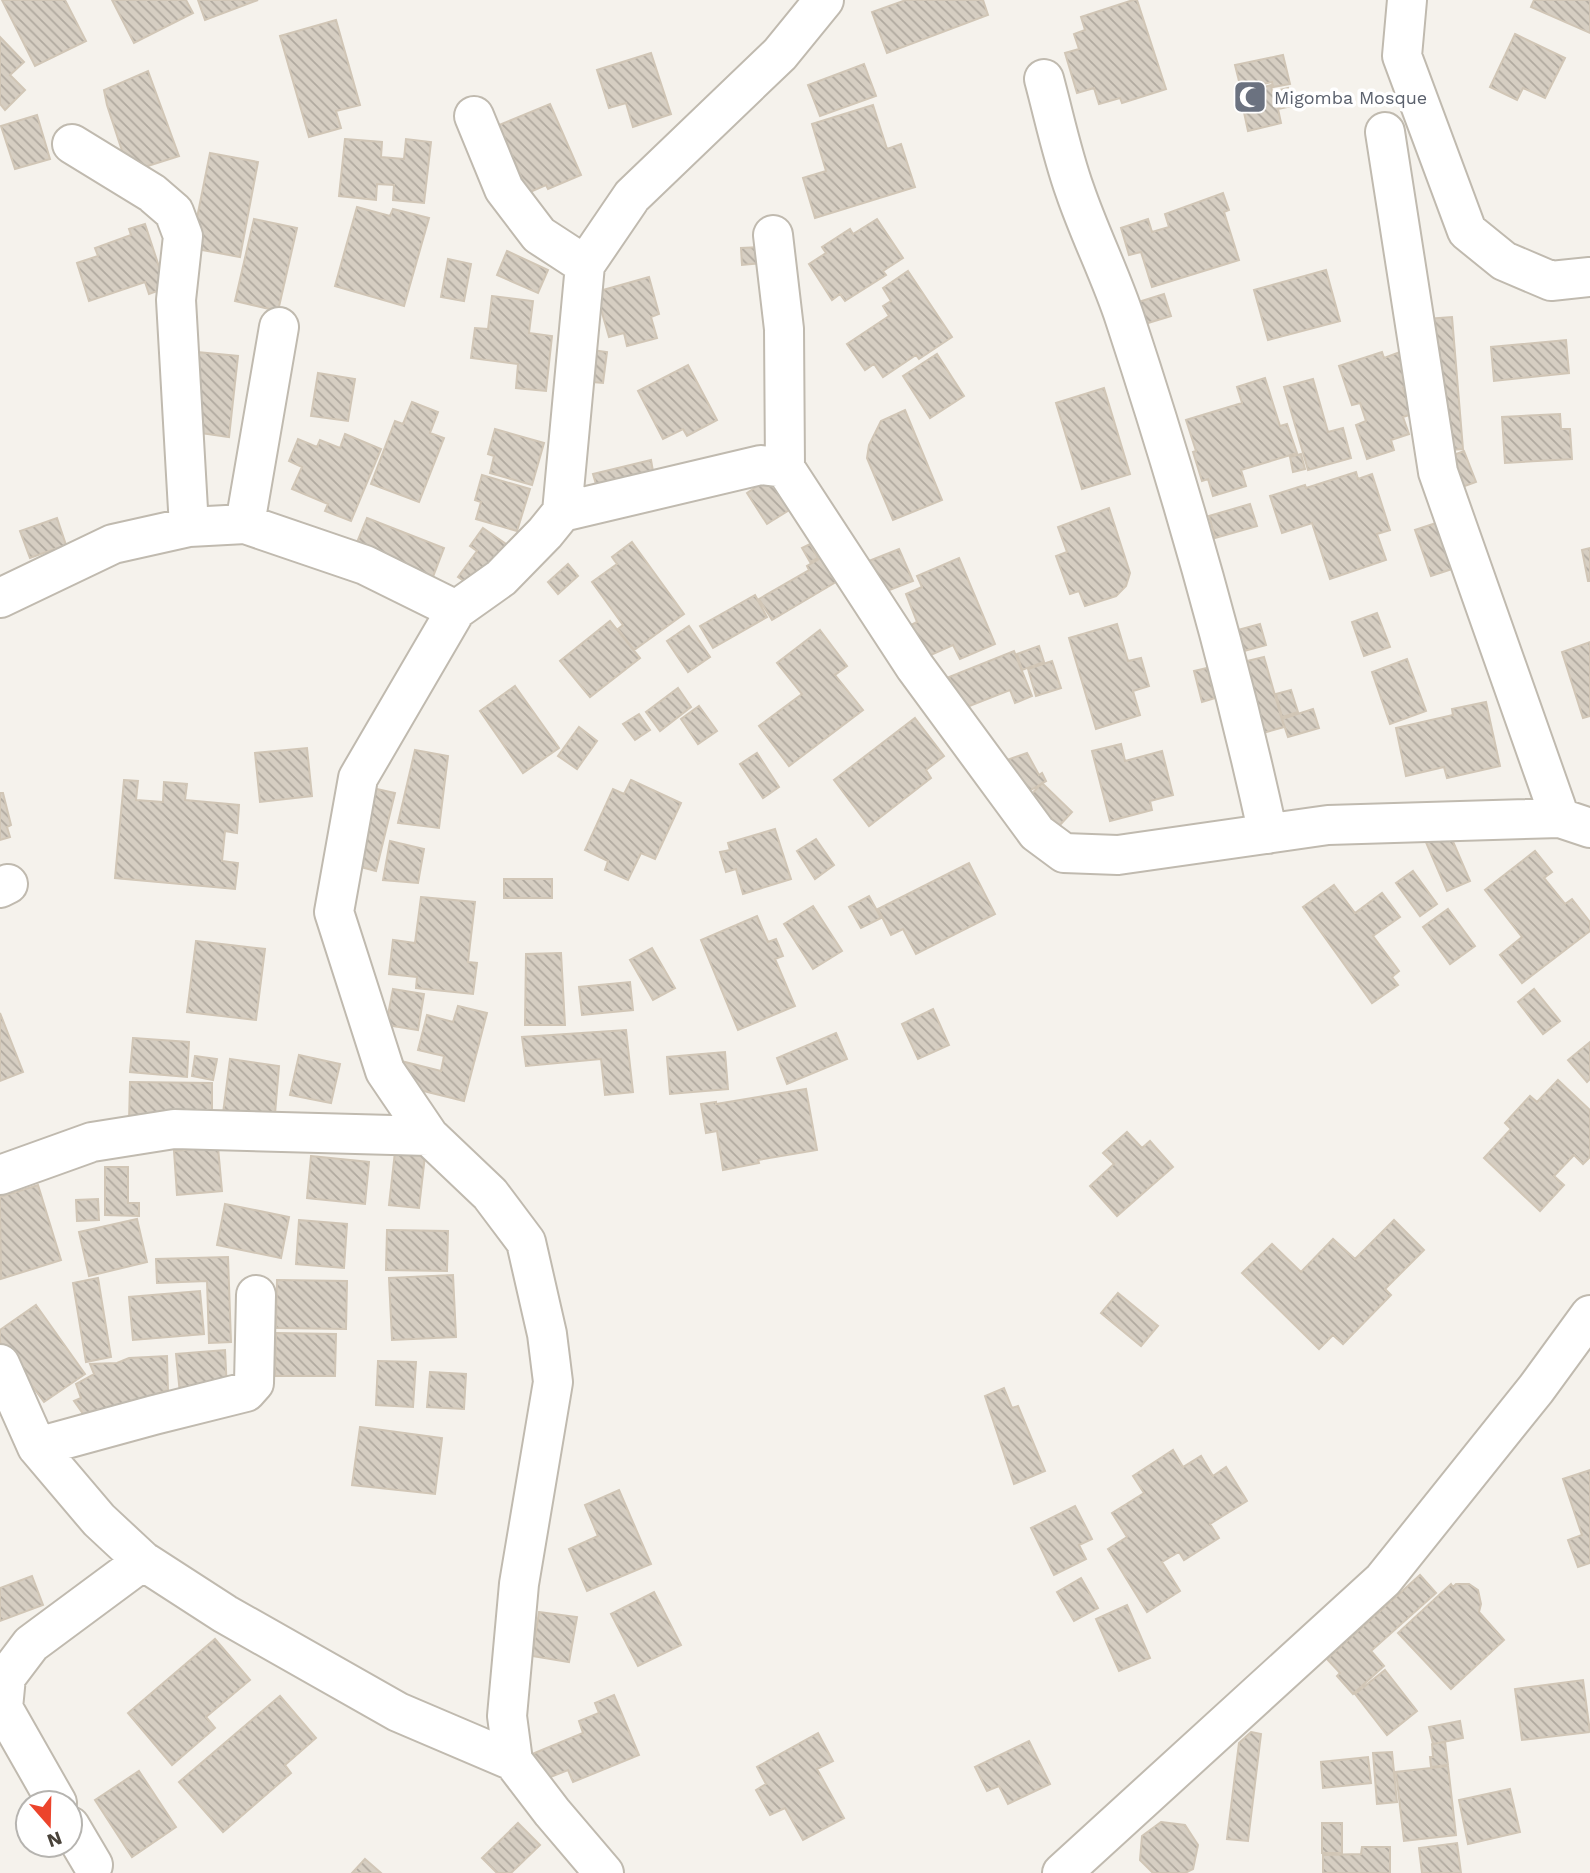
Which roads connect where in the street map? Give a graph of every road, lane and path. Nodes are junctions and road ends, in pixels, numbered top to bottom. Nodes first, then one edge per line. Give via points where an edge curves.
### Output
1 (824, 0) edge
2 (1406, 0) edge
3 (1044, 79) dead end
4 (474, 116) dead end
5 (1385, 132) dead end
6 (72, 144) dead end
7 (773, 235) dead end
8 (585, 265) junction
9 (1590, 277) edge
10 (279, 327) dead end
11 (785, 468) junction
12 (562, 512) junction
13 (245, 524) junction
14 (189, 527) junction
15 (0, 598) edge
16 (456, 610) junction
17 (1575, 823) edge
18 (1268, 834) junction
19 (429, 1136) junction
20 (0, 1175) edge
21 (256, 1295) dead end
22 (1590, 1315) edge
23 (0, 1364) edge
24 (37, 1447) junction
25 (143, 1561) junction
26 (513, 1761) junction
27 (49, 1789) edge
28 (84, 1850) edge
29 (93, 1865) dead end
30 (604, 1873) edge
31 (1062, 1873) edge

1 - 8 street via 780,54 632,195
2 - 9 street via 1402,56 1467,231 1504,261 1552,281
3 - 18 street via 1074,190 1124,315 1166,447 1228,662
4 - 8 street via 504,189 539,235
5 - 17 street via 1438,472
6 - 14 street via 152,193 174,212 183,236 176,300
7 - 11 street via 783,329
8 - 12 street
10 - 13 street
11 - 12 street via 761,466
11 - 18 street via 915,667 1046,840 1064,853 1118,855
12 - 16 street via 501,578
13 - 14 street
13 - 16 street via 365,565
14 - 15 street via 113,544
16 - 19 street via 358,779 334,912 385,1071
17 - 18 street via 1328,825
19 - 20 street via 174,1129 92,1142
19 - 26 street via 489,1194 526,1242 547,1334 552,1382 519,1584 507,1716
21 - 24 street via 254,1383 246,1392
22 - 31 street via 1383,1580
23 - 24 street
24 - 25 street via 99,1520
25 - 26 street via 225,1614 398,1712
25 - 27 street via 31,1644 6,1677 4,1708
26 - 30 street
28 - 29 street

